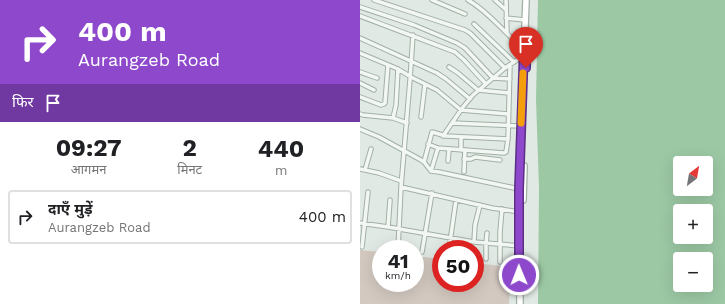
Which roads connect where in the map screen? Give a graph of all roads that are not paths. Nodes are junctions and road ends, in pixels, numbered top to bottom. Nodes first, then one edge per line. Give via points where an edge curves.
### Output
1 (374, 0) edge
2 (432, 0) edge
3 (468, 0) edge
4 (495, 0) edge
5 (506, 0) edge
6 (527, 0) edge
7 (360, 7) edge
8 (506, 10) junction
9 (465, 14) dead end
10 (360, 16) edge
11 (506, 18) junction
12 (525, 20) junction
13 (474, 24) dead end
14 (507, 33) junction
15 (413, 36) junction
16 (360, 38) edge
17 (525, 48) junction
18 (360, 53) edge
19 (523, 56) junction
20 (411, 62) junction
21 (514, 62) junction
22 (388, 65) junction
23 (510, 65) junction
24 (449, 67) dead end
25 (505, 68) junction
26 (398, 69) junction
27 (360, 72) edge
28 (411, 77) junction
29 (377, 78) dead end
30 (493, 78) junction
31 (510, 79) junction
32 (360, 83) edge
33 (425, 84) junction
34 (486, 84) junction
35 (374, 90) dead end
36 (478, 90) junction
37 (509, 93) junction
38 (360, 97) edge
39 (470, 99) junction
40 (461, 110) junction
41 (360, 114) edge
42 (508, 114) junction
43 (421, 117) dead end
44 (393, 118) junction
45 (407, 123) junction
46 (452, 123) junction
47 (508, 125) junction
48 (521, 126) junction
49 (360, 129) edge
50 (443, 136) junction
51 (461, 137) junction
52 (508, 140) junction
53 (428, 144) junction
54 (438, 148) junction
55 (372, 149) dead end
56 (449, 150) junction
57 (463, 150) junction
58 (404, 152) junction
59 (464, 159) junction
60 (500, 160) dead end
61 (424, 162) junction
62 (448, 162) dead end
63 (360, 169) edge
64 (365, 170) junction
65 (431, 172) junction
66 (464, 172) dead end
67 (401, 181) junction
68 (401, 186) junction
69 (519, 189) junction
70 (368, 192) dead end
71 (432, 194) junction
72 (390, 200) dead end
73 (456, 200) junction
74 (480, 205) junction
75 (502, 209) junction
76 (520, 212) junction
77 (360, 223) edge
78 (365, 224) junction
79 (388, 227) junction
80 (399, 229) junction
81 (487, 232) dead end
82 (425, 234) junction
83 (450, 238) junction
84 (398, 240) edge
85 (424, 240) edge
86 (462, 240) edge
87 (474, 240) edge
88 (486, 244) junction
89 (500, 244) junction
90 (521, 246) junction
91 (362, 247) dead end
92 (486, 259) dead end
93 (500, 262) dead end
94 (521, 304) edge

1 - 25 street via 465,30
2 - 9 street
3 - 14 street via 485,11
4 - 8 street
5 - 8 street
6 - 12 main road
6 - 17 main road
7 - 30 street via 457,43
8 - 11 street
10 - 15 street
11 - 12 street
11 - 14 street
12 - 17 main road
13 - 21 street
14 - 17 street
15 - 20 street
15 - 34 street via 455,52
16 - 20 street
17 - 19 main road
17 - 90 main road
18 - 22 street
19 - 21 street
19 - 48 main road
20 - 28 street
20 - 39 street via 440,76
21 - 23 street
22 - 26 street
22 - 38 street via 385,103 381,105
23 - 25 street
23 - 31 street
24 - 36 street
25 - 30 street
26 - 28 street
26 - 44 street
27 - 29 street
28 - 33 street
28 - 45 street
30 - 31 street
30 - 34 street
31 - 37 street
32 - 35 street
33 - 40 street via 437,90
33 - 43 street
34 - 36 street
36 - 37 street
36 - 39 street
37 - 42 street
39 - 40 street
40 - 42 street
40 - 46 street
41 - 44 street
42 - 47 street
44 - 45 street
45 - 58 street
46 - 47 street
46 - 50 street
47 - 48 street
47 - 52 street
48 - 69 main road
49 - 58 street
50 - 51 street
50 - 53 street via 431,132
51 - 52 street
51 - 57 street
52 - 57 street via 505,153
53 - 54 street
53 - 61 street
54 - 56 street
54 - 65 street
55 - 64 street
56 - 57 street
56 - 62 street
57 - 59 street
58 - 61 street
58 - 67 street
59 - 60 street via 475,157
59 - 66 street
61 - 65 street
63 - 64 street
64 - 67 street
65 - 69 street
67 - 68 street
68 - 71 street
68 - 80 street
69 - 76 main road
70 - 78 street
71 - 73 street
71 - 82 street
72 - 79 street
73 - 74 street
73 - 83 street
74 - 75 street
74 - 87 street
75 - 76 street
75 - 89 street
76 - 90 main road
77 - 78 street
78 - 79 street
78 - 91 street
79 - 80 street
80 - 82 street
80 - 84 street
81 - 88 street
82 - 83 street
82 - 85 street
83 - 86 street
88 - 89 street
88 - 92 street
89 - 90 street
89 - 93 street
90 - 94 main road

